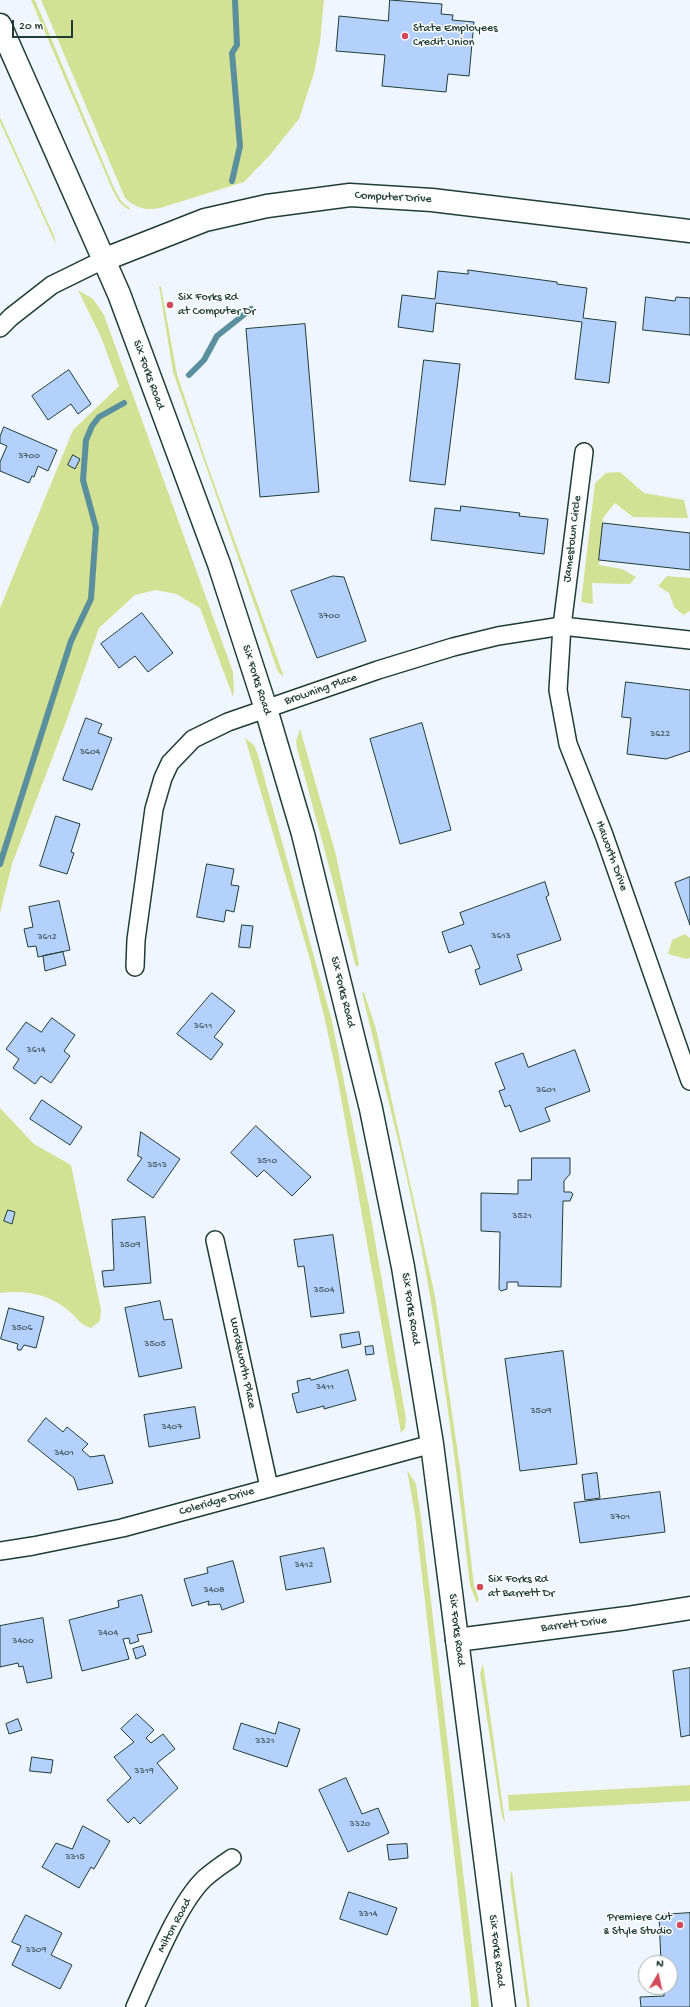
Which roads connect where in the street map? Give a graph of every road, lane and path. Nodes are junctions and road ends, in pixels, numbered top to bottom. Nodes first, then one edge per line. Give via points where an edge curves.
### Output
1 (0, 25) edge
2 (690, 230) edge
3 (103, 260) junction
4 (0, 328) edge
5 (584, 452) dead end
6 (562, 626) junction
7 (690, 640) edge
8 (266, 709) junction
9 (135, 967) dead end
10 (690, 1081) edge
11 (215, 1240) dead end
12 (432, 1444) junction
13 (269, 1487) junction
14 (0, 1551) edge
15 (690, 1608) edge
16 (458, 1640) junction
17 (232, 1858) dead end
18 (135, 2007) edge
19 (504, 2007) edge

1 - 3 main road, Six Forks Road
2 - 3 main road, Computer Drive via 432,200 343,196 267,206 205,220
3 - 4 street via 52,285
3 - 8 main road, Six Forks Road via 219,564
5 - 6 street, Jamestown Circle
6 - 7 street, Browning Place
6 - 8 street, Browning Place via 498,636 453,647
6 - 10 street, Haworth Drive via 558,690 568,744 606,842
8 - 9 street, Browning Place via 228,722 193,739 170,763 154,809 136,940
8 - 12 main road, Six Forks Road via 303,834 371,1109 403,1266
11 - 13 street, Wordsworth Place
12 - 13 street, Coleridge Drive
12 - 16 main road, Six Forks Road
13 - 14 street, Coleridge Drive via 122,1528
15 - 16 main road, Barrett Drive
16 - 19 main road, Six Forks Road
17 - 18 street, Milton Road via 204,1879 193,1892 162,1948

